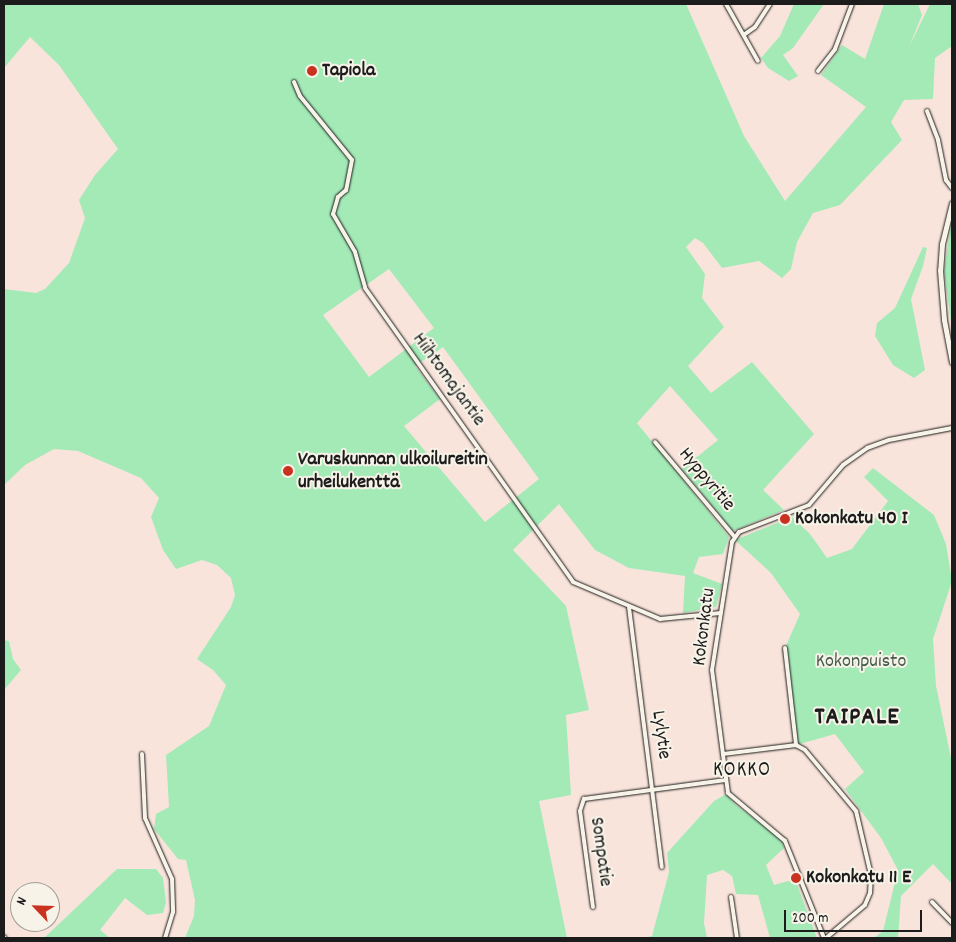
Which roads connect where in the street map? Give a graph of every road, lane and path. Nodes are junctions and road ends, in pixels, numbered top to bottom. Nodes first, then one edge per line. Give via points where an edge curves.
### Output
1 (726, 4) edge
2 (770, 4) edge
3 (852, 4) edge
4 (745, 34) junction
5 (758, 61) dead end
6 (818, 71) dead end
7 (294, 82) dead end
8 (927, 111) dead end
9 (952, 188) edge
10 (952, 204) edge
11 (952, 362) edge
12 (952, 428) edge
13 (655, 442) dead end
14 (734, 536) junction
15 (630, 607) junction
16 (720, 613) junction
17 (785, 648) dead end
18 (796, 745) junction
19 (142, 754) dead end
20 (723, 754) junction
21 (726, 780) junction
22 (652, 790) junction
23 (662, 867) dead end
24 (731, 898) dead end
25 (932, 902) dead end
26 (592, 907) dead end
27 (952, 923) edge
28 (165, 938) edge
29 (737, 938) edge
30 (825, 938) edge

1 - 4 street
2 - 4 street via 755,27
3 - 6 street via 835,49
4 - 5 street
7 - 15 street, Hiihtomajantie via 300,96 352,160 346,190 338,198 333,214 355,252 365,288 372,300 573,582
8 - 9 street via 938,140 946,180
10 - 11 street via 942,244 940,290
12 - 14 street via 898,438 867,448 843,466 809,505
13 - 14 street, Hyppyritie
14 - 16 street, Kokonkatu
15 - 16 street, Hiihtomajantie via 660,619
15 - 22 street, Lylytie
16 - 20 street, Kokonkatu via 712,670
17 - 18 street
18 - 20 street
18 - 30 street via 805,750 856,811 871,876 870,893 864,905
19 - 28 street via 145,818 172,879 173,912
20 - 21 street, Kokonkatu
21 - 22 street
21 - 30 street, Kokonkatu via 728,793 738,804 785,841
22 - 23 street, Lylytie
22 - 26 street, Sompatie via 587,797 581,801
24 - 29 street
25 - 27 street

